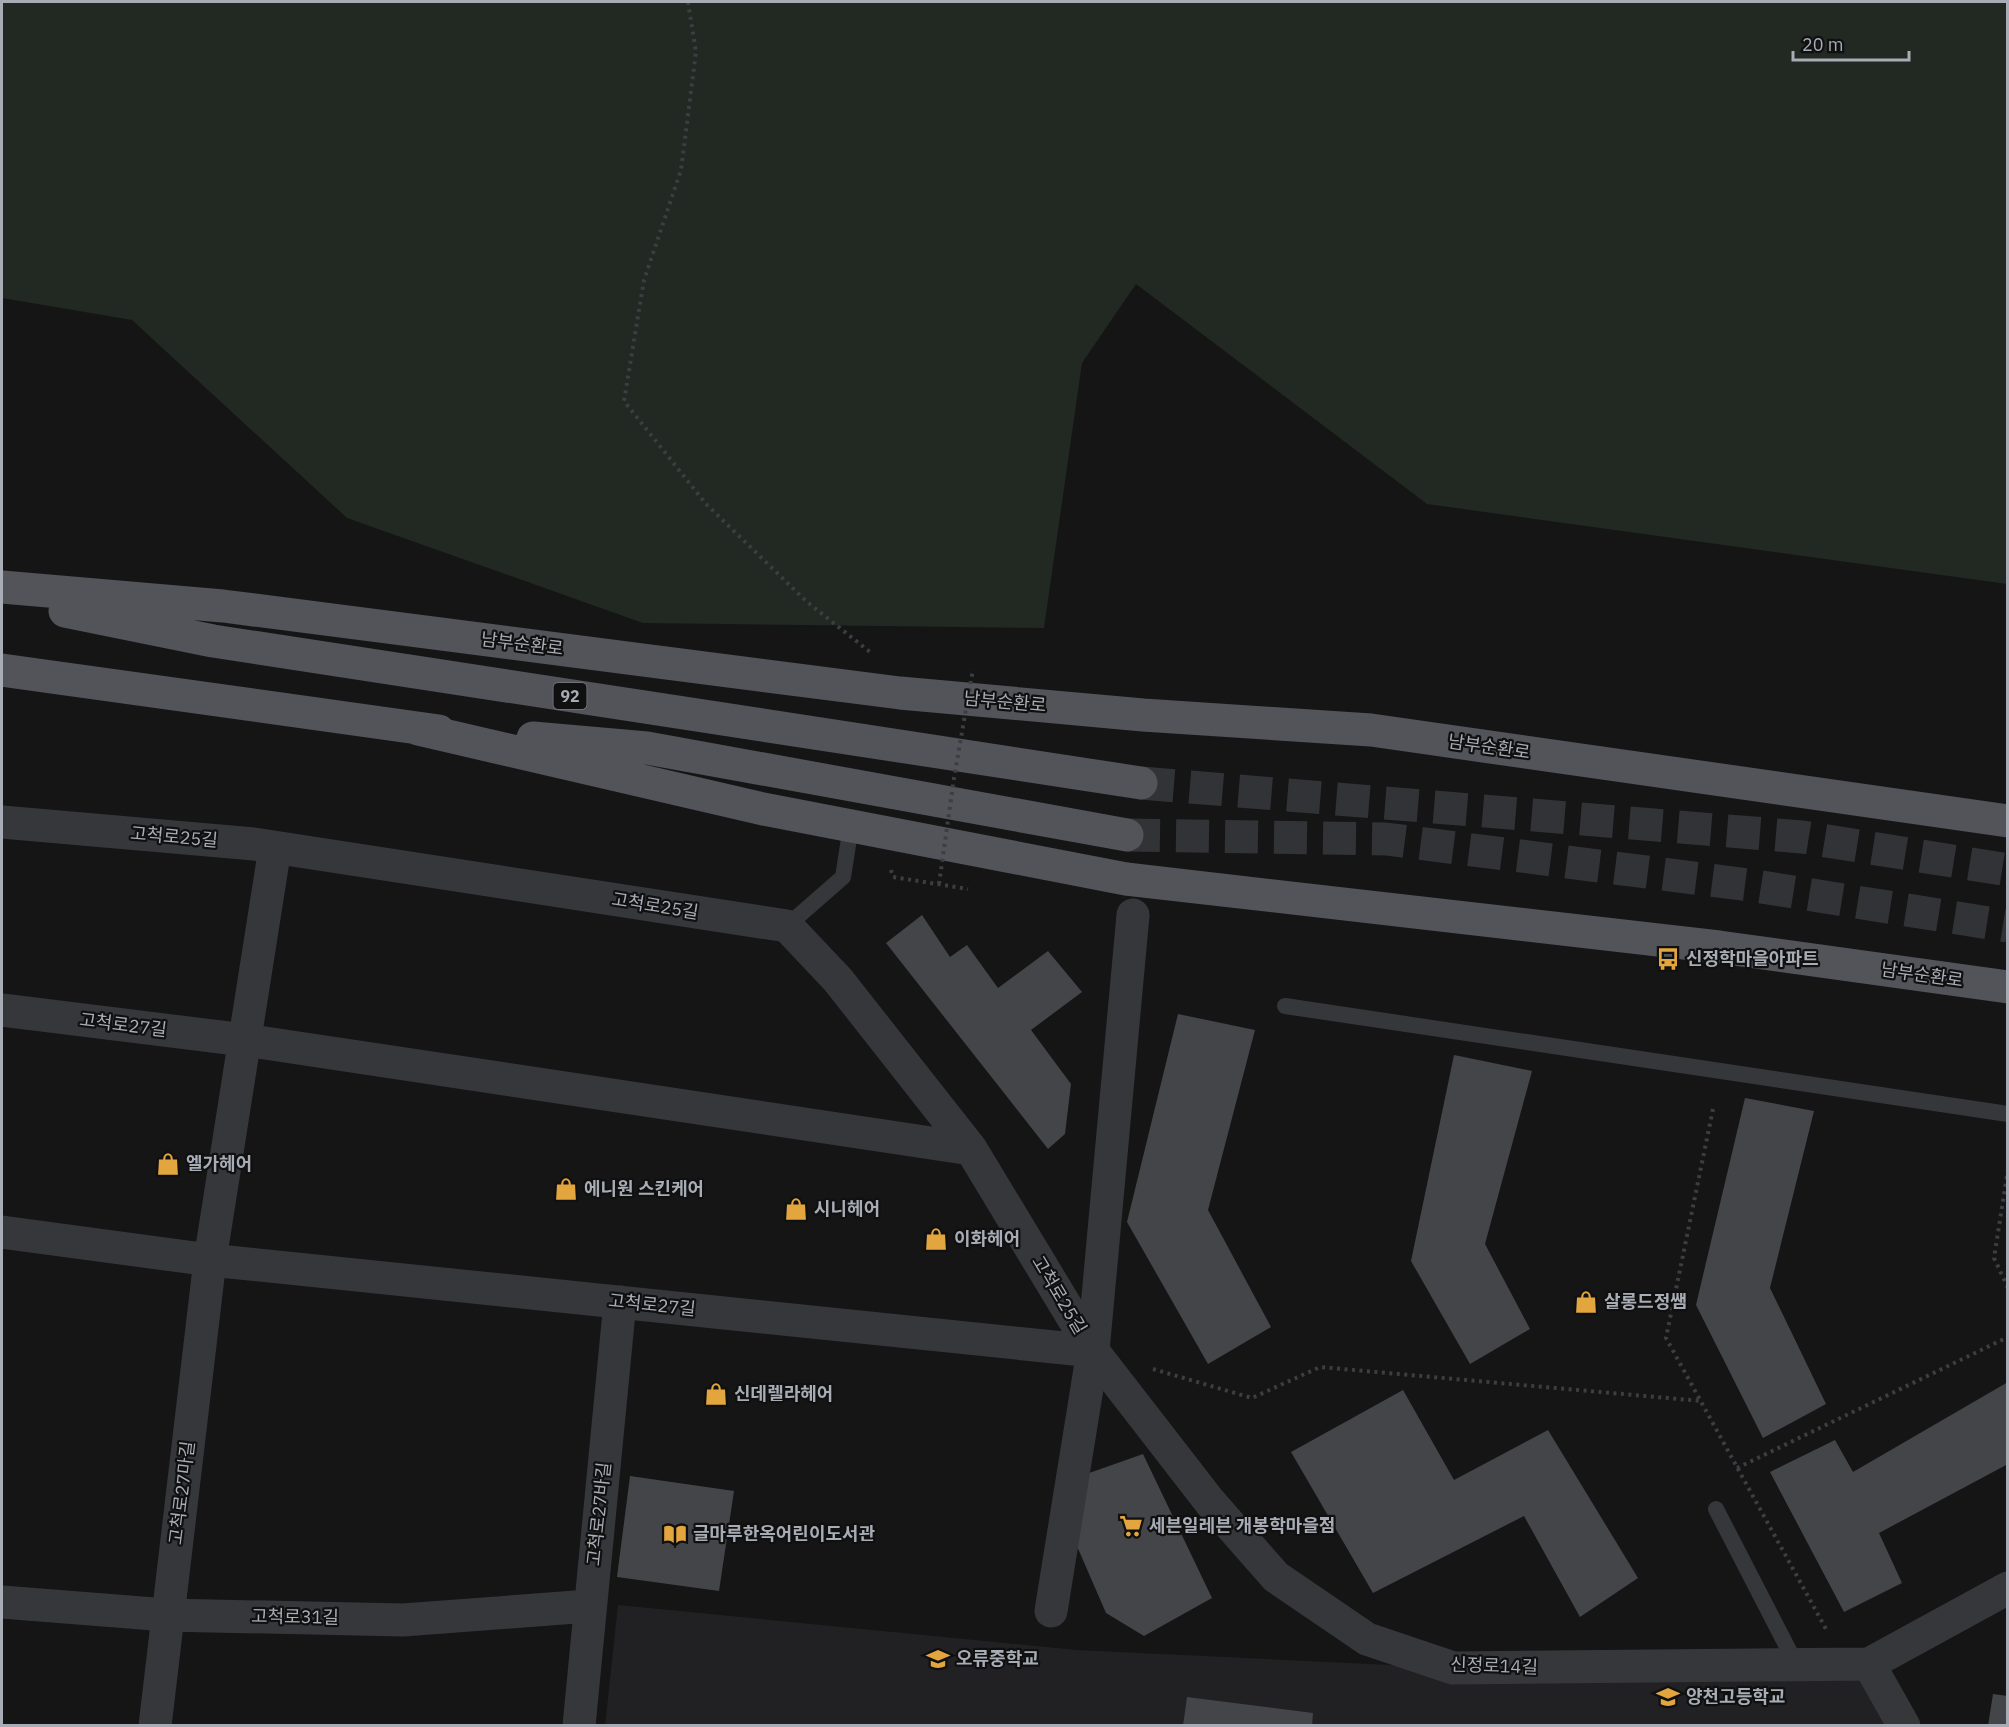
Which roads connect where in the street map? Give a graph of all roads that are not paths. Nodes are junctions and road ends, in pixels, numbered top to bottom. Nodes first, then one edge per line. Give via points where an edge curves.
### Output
1 (2, 588) edge
2 (2, 597) edge
3 (2, 670) edge
4 (418, 729) junction
5 (1141, 783) tunnel mouth
6 (2007, 821) edge
7 (2, 822) edge
8 (851, 826) junction
9 (1127, 835) tunnel mouth
10 (275, 848) junction
11 (1133, 915) dead end
12 (787, 926) junction
13 (2007, 987) edge
14 (1285, 1006) dead end
15 (2, 1010) edge
16 (245, 1040) junction
17 (2007, 1114) edge
18 (971, 1149) junction
19 (2, 1232) edge
20 (210, 1260) junction
21 (620, 1302) junction
22 (1093, 1351) junction
23 (1716, 1509) dead end
24 (2007, 1588) edge
25 (2, 1602) edge
26 (589, 1606) junction
27 (1051, 1611) dead end
28 (167, 1614) junction
29 (1857, 1664) junction
30 (1796, 1665) junction
31 (155, 1725) edge
32 (579, 1725) edge
33 (1904, 1725) edge

1 - 6 main road, 남부순환로 via 224,606 900,693 1371,730
2 - 5 main road, 92 via 213,641
3 - 4 main road, 남부순환로
4 - 8 main road, 남부순환로
4 - 9 main road, 남부순환로 via 647,748
7 - 10 street, 고척로25길
8 - 12 lane via 843,877
8 - 13 main road, 남부순환로 via 1126,879 1719,947
10 - 12 street, 고척로25길
10 - 16 street
11 - 22 street
12 - 18 street, 고척로25길 via 838,980
14 - 17 lane
15 - 16 street, 고척로27길
16 - 18 street, 고척로27길
16 - 20 street
18 - 22 street, 고척로25길
19 - 20 street, 고척로27길
20 - 21 street, 고척로27길
20 - 28 street, 고척로27마길
21 - 22 street, 고척로27길
21 - 26 street, 고척로27바길
22 - 27 street
22 - 30 street, 신정로14길 via 1210,1502 1276,1577 1367,1639 1453,1668
23 - 30 lane
24 - 29 street, 신정로14길
25 - 28 street, 고척로31길
26 - 28 street, 고척로31길 via 403,1620
26 - 32 street, 고척로27바길
28 - 31 street, 고척로27마길
29 - 30 street, 신정로14길
29 - 33 street

